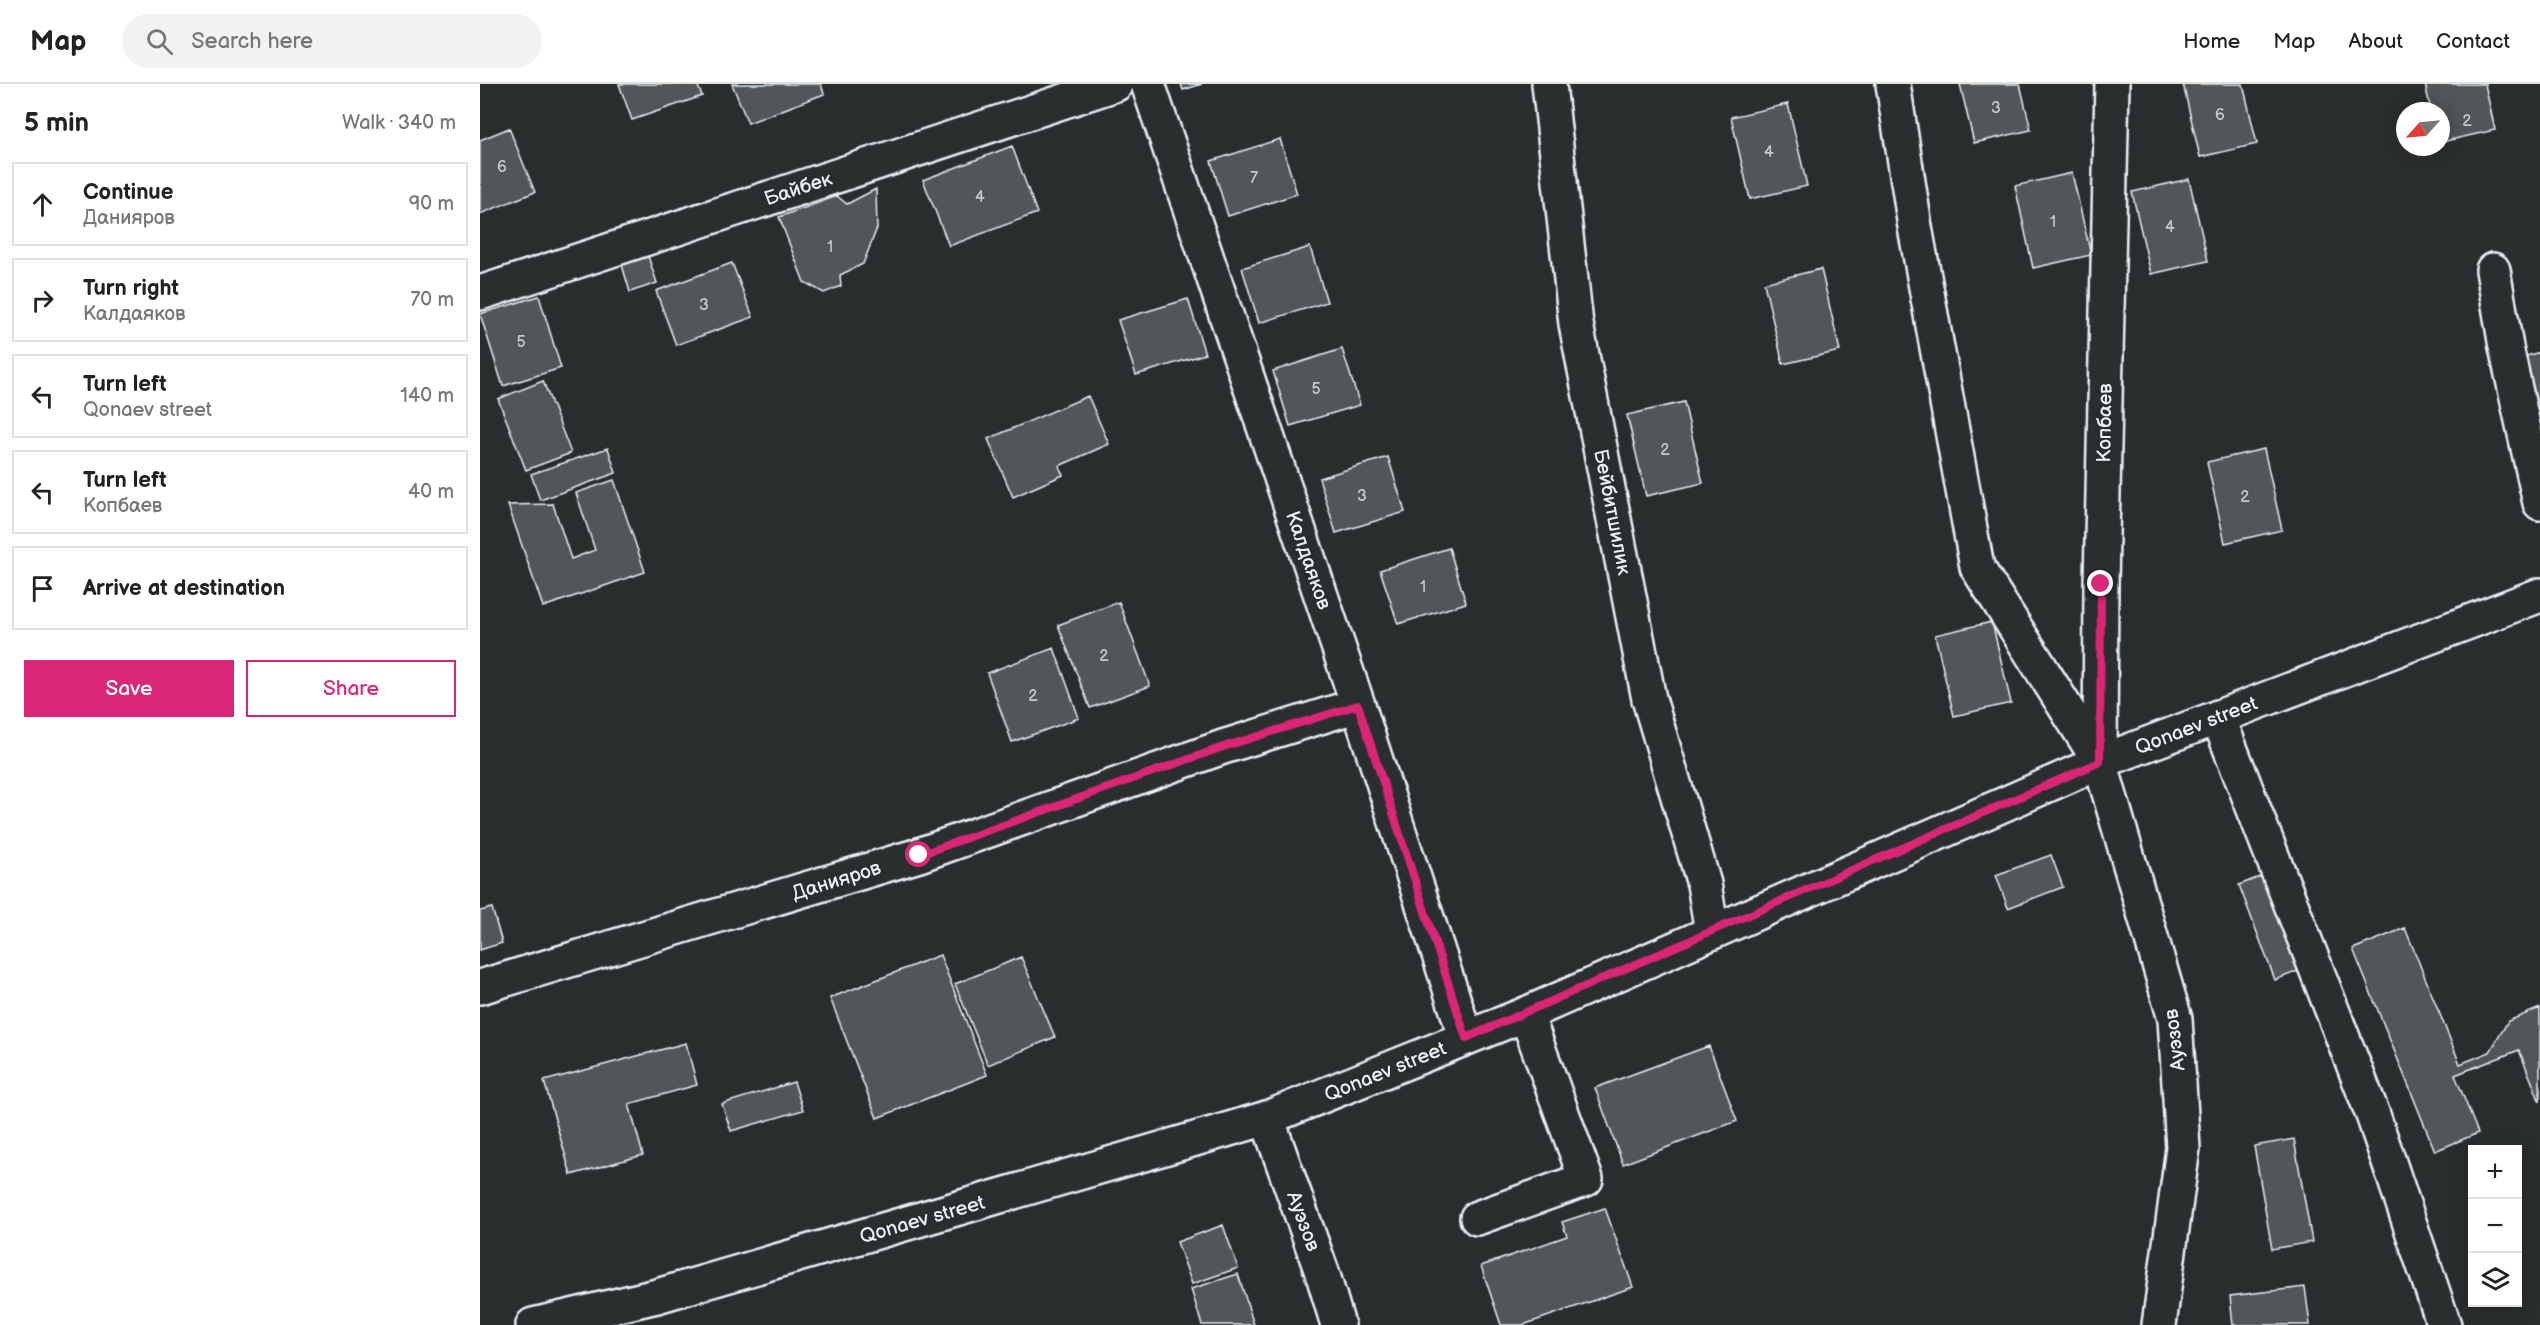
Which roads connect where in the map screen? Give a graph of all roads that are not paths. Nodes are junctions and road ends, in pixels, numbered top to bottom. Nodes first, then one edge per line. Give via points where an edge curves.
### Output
1 (1116, 84) edge
2 (1148, 84) edge
3 (1549, 84) edge
4 (1893, 84) edge
5 (2112, 84) edge
6 (2493, 270) dead end
7 (480, 293) edge
8 (2540, 503) edge
9 (2540, 595) edge
10 (1358, 705) junction
11 (2218, 717) junction
12 (2100, 762) junction
13 (1712, 932) junction
14 (480, 987) edge
15 (1526, 1014) junction
16 (1466, 1038) junction
17 (1267, 1118) junction
18 (1477, 1218) dead end
19 (533, 1325) edge
20 (1338, 1325) edge
21 (2159, 1325) edge
22 (2444, 1325) edge

1 - 7 street, Байбек
2 - 10 street, Калдаяков
3 - 13 street, Бейбитшилик via 1576,324 1649,699 1704,884
4 - 12 street via 1977,567
5 - 12 street, Копбаев
6 - 8 street
9 - 11 street, Qonaev street
10 - 14 street, Данияров via 1223,747 919,855
10 - 16 street, Калдаяков
11 - 12 street, Qonaev street
11 - 22 street via 2373,1115
12 - 13 street, Qonaev street
12 - 21 street, Ауэзов via 2175,1019 2183,1148
13 - 15 street, Qonaev street
15 - 16 street, Qonaev street
15 - 18 street via 1586,1179
16 - 17 street, Qonaev street
17 - 19 street, Qonaev street via 657,1296
17 - 20 street, Ауэзов

